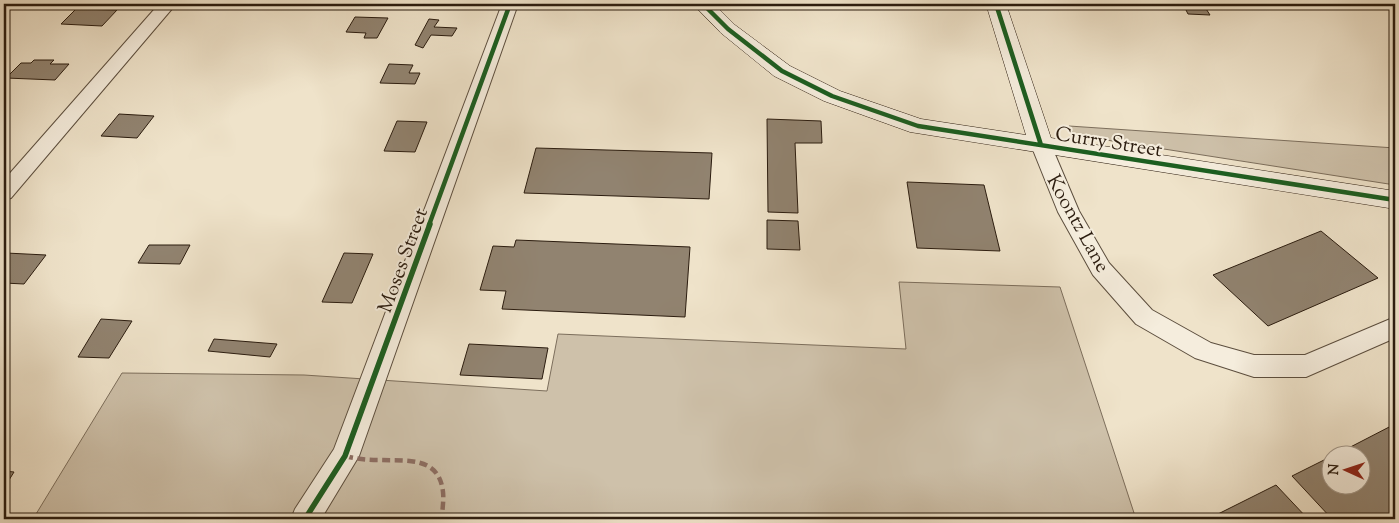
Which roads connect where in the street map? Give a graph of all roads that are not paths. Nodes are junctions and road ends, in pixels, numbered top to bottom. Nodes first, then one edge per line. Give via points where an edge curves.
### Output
1 (168, 4) edge
2 (510, 4) edge
3 (703, 4) edge
4 (996, 4) edge
5 (1041, 145) junction
6 (4, 193) edge
7 (1395, 200) edge
8 (1395, 327) edge
9 (305, 519) edge

1 - 6 street
2 - 9 street, Moses Street via 345,456
3 - 5 street, Curry Street via 728,30 782,71 832,96 918,126
4 - 5 street, Koontz Lane
5 - 7 street, Curry Street
5 - 8 street, Koontz Lane via 1069,212 1100,269 1144,318 1204,351 1254,366 1306,366

